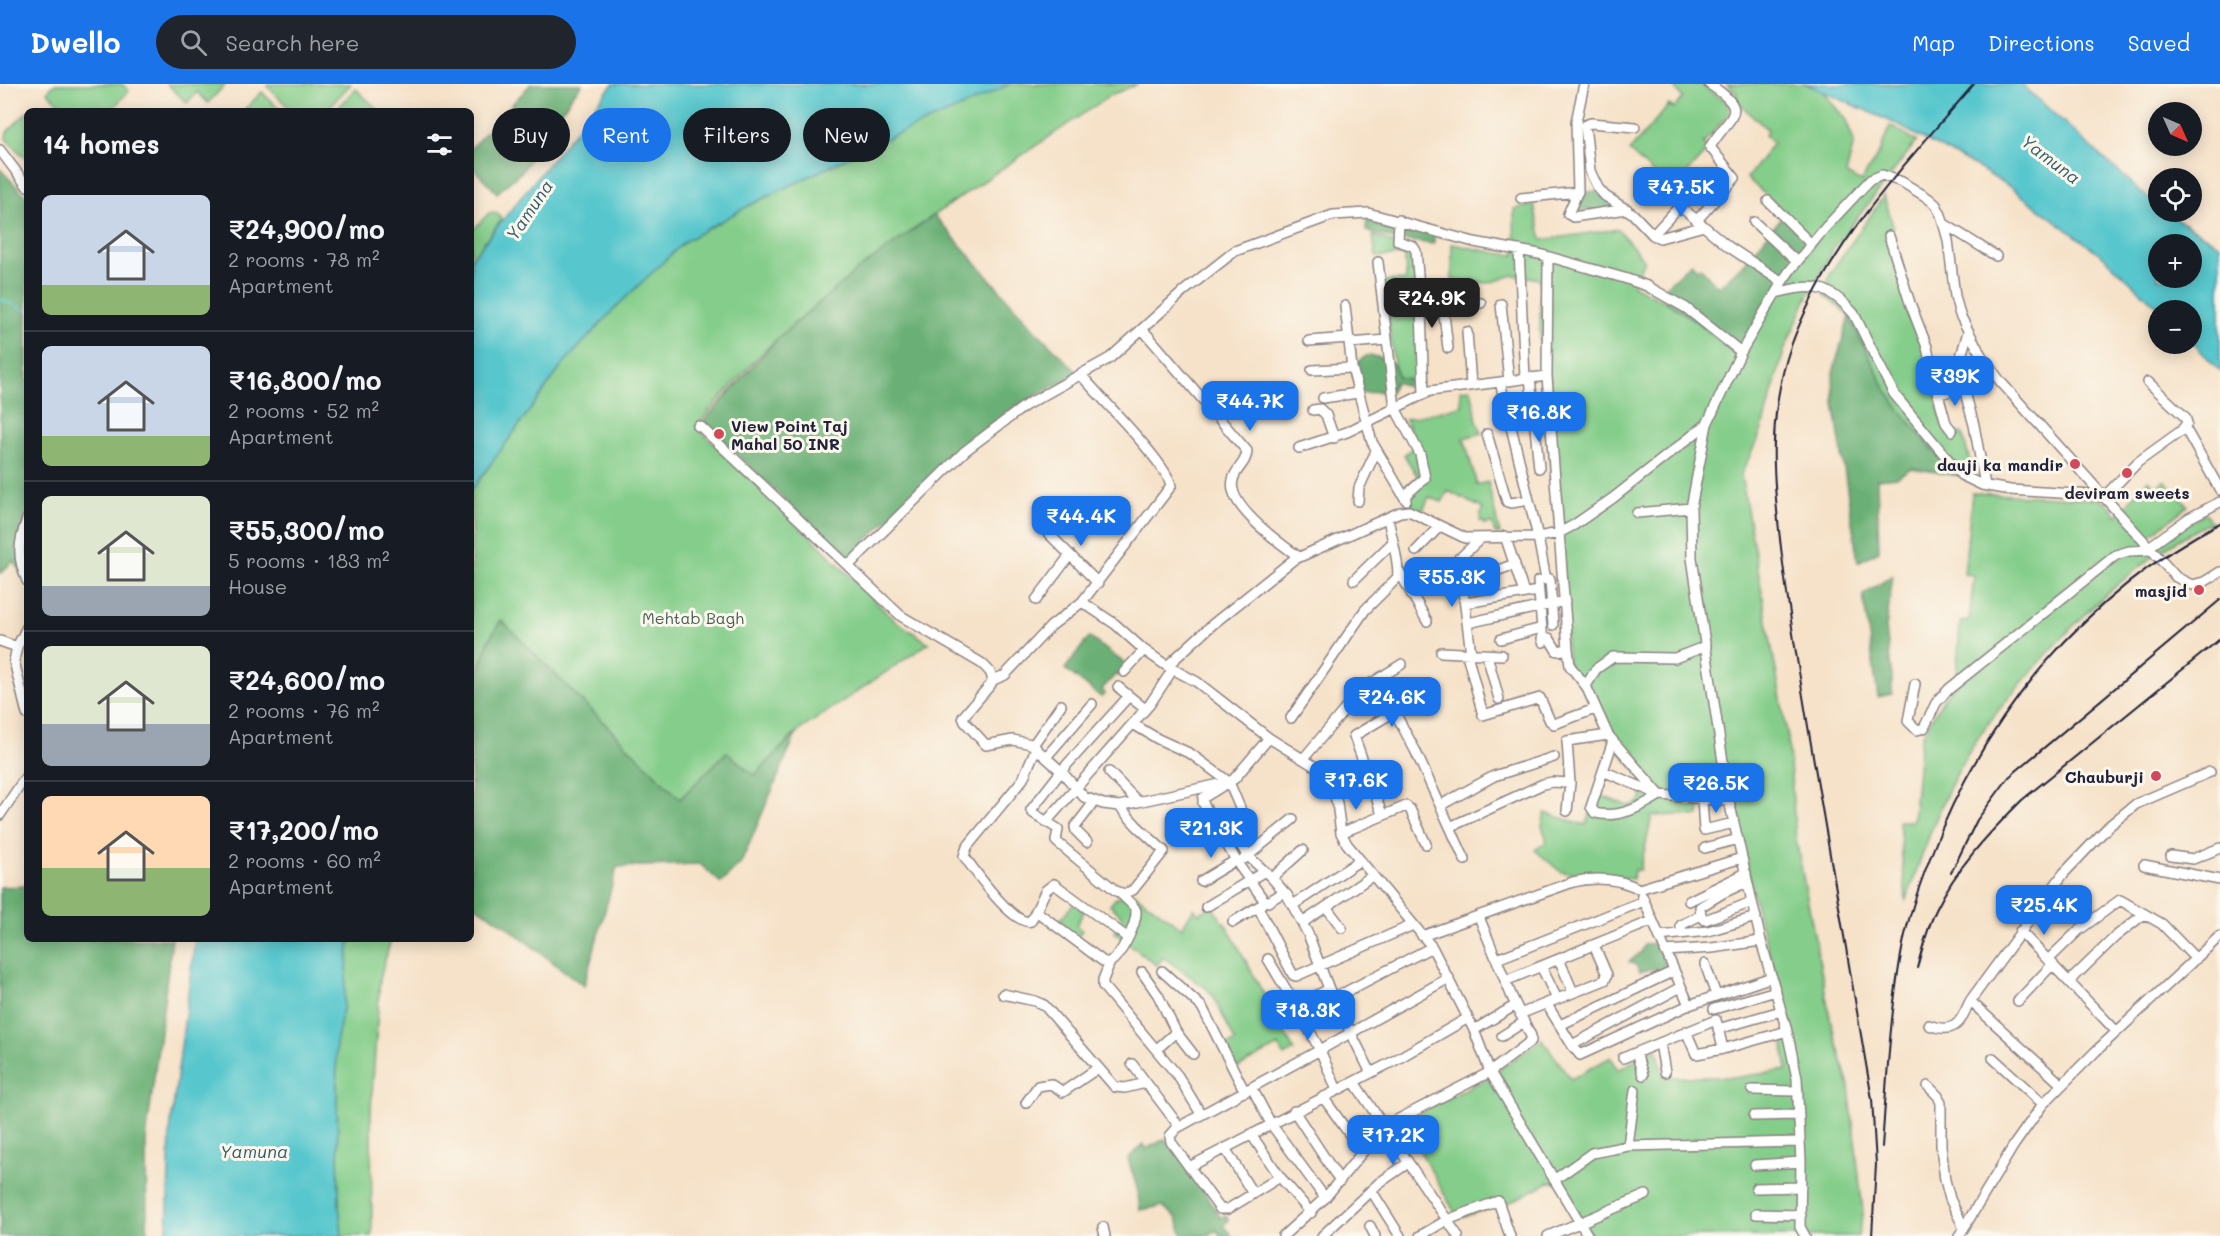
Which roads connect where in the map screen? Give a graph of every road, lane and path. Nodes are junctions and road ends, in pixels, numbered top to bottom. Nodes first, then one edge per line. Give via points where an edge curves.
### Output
1 (1584, 84) edge
2 (1708, 84) edge
3 (1635, 127) dead end
4 (0, 150) edge
5 (24, 182) edge
6 (1578, 192) junction
7 (1521, 198) dead end
8 (1768, 201) dead end
9 (1627, 209) junction
10 (1399, 220) junction
11 (1754, 222) dead end
12 (1700, 223) junction
13 (1943, 223) junction
14 (1653, 235) junction
15 (1889, 236) dead end
16 (1811, 244) junction
17 (1519, 250) junction
18 (1996, 256) dead end
19 (1548, 257) junction
20 (1378, 262) dead end
21 (1797, 262) junction
22 (1782, 282) junction
23 (1776, 293) junction
24 (1480, 303) dead end
25 (1501, 304) dead end
26 (1345, 306) dead end
27 (1443, 306) junction
28 (1421, 310) junction
29 (1143, 330) junction
30 (1968, 332) junction
31 (1467, 333) dead end
32 (1349, 340) junction
33 (1387, 340) junction
34 (1309, 342) dead end
35 (1448, 348) dead end
36 (1741, 352) junction
37 (1352, 368) junction
38 (1312, 370) dead end
39 (1081, 375) junction
40 (1547, 376) junction
41 (1528, 377) junction
42 (1505, 382) junction
43 (2148, 382) dead end
44 (1471, 385) junction
45 (1965, 388) junction
46 (1358, 393) junction
47 (1424, 394) junction
48 (1938, 394) junction
49 (1323, 398) dead end
50 (1395, 408) junction
51 (1313, 410) dead end
52 (1366, 422) junction
53 (1707, 424) junction
54 (698, 426) dead end
55 (2185, 428) junction
56 (1952, 431) dead end
57 (1487, 434) dead end
58 (1334, 438) junction
59 (1299, 448) dead end
60 (1376, 451) junction
61 (1539, 468) dead end
62 (1985, 485) junction
63 (2220, 490) edge
64 (1405, 496) junction
65 (2106, 498) junction
66 (1529, 500) junction
67 (1358, 501) dead end
68 (2220, 502) edge
69 (1691, 508) junction
70 (1409, 511) junction
71 (1056, 512) dead end
72 (1637, 513) dead end
73 (1388, 518) junction
74 (1440, 527) junction
75 (24, 531) edge
76 (1559, 533) junction
77 (1505, 536) junction
78 (1538, 537) junction
79 (1480, 538) junction
80 (1392, 543) junction
81 (2151, 548) junction
82 (1416, 551) dead end
83 (1070, 555) junction
84 (1299, 557) junction
85 (1459, 558) junction
86 (1515, 564) junction
87 (848, 566) junction
88 (1399, 571) junction
89 (2220, 572) edge
90 (24, 573) edge
91 (1564, 576) junction
92 (1354, 580) dead end
93 (1098, 583) junction
94 (1462, 583) junction
95 (1543, 583) junction
96 (1523, 588) junction
97 (1412, 596) junction
98 (1036, 600) dead end
99 (1565, 601) junction
100 (1082, 602) junction
101 (1465, 603) junction
102 (1552, 604) junction
103 (1540, 607) junction
104 (1427, 621) dead end
105 (1468, 623) junction
106 (1553, 625) dead end
107 (1542, 628) junction
108 (24, 633) edge
109 (1501, 639) dead end
110 (0, 641) edge
111 (1706, 646) junction
112 (17, 647) junction
113 (1568, 649) junction
114 (1144, 650) junction
115 (1442, 652) dead end
116 (1469, 654) junction
117 (1487, 655) junction
118 (1502, 655) dead end
119 (1402, 664) dead end
120 (1170, 668) junction
121 (1124, 672) dead end
122 (993, 680) junction
123 (1915, 684) dead end
124 (1586, 686) junction
125 (1118, 687) dead end
126 (1130, 696) junction
127 (1498, 699) dead end
128 (1412, 701) dead end
129 (24, 702) edge
130 (1092, 704) dead end
131 (1061, 705) dead end
132 (1145, 709) junction
133 (1595, 709) junction
134 (1394, 711) junction
135 (1291, 718) dead end
136 (1133, 724) junction
137 (1269, 738) junction
138 (1610, 738) junction
139 (1035, 747) junction
140 (1046, 757) junction
141 (1554, 757) dead end
142 (1304, 758) junction
143 (1061, 771) junction
144 (1604, 771) junction
145 (1109, 772) dead end
146 (2210, 772) dead end
147 (24, 779) edge
148 (1229, 782) junction
149 (1570, 783) junction
150 (1075, 789) junction
151 (1660, 795) junction
152 (1702, 799) junction
153 (1095, 801) junction
154 (1729, 801) junction
155 (1138, 802) junction
156 (1441, 805) junction
157 (1119, 806) junction
158 (1567, 811) dead end
159 (1382, 814) junction
160 (0, 815) edge
161 (1293, 819) dead end
162 (1047, 821) junction
163 (1734, 823) junction
164 (1450, 827) junction
165 (1341, 833) junction
166 (1738, 839) junction
167 (1087, 842) dead end
168 (1426, 844) dead end
169 (1705, 848) dead end
170 (2220, 848) edge
171 (1304, 850) dead end
172 (1248, 856) junction
173 (2171, 856) dead end
174 (1742, 858) junction
175 (1465, 860) dead end
176 (1359, 861) junction
177 (1237, 862) junction
178 (2144, 865) dead end
179 (1268, 875) junction
180 (1372, 876) junction
181 (1746, 878) junction
182 (1249, 880) junction
183 (2220, 880) edge
184 (1201, 881) dead end
185 (1639, 889) junction
186 (1284, 892) junction
187 (1120, 893) junction
188 (1644, 901) junction
189 (1689, 901) dead end
190 (1752, 902) junction
191 (1262, 904) junction
192 (1293, 905) junction
193 (1206, 907) dead end
194 (1327, 908) junction
195 (1036, 911) junction
196 (2144, 914) junction
197 (1701, 915) junction
198 (1479, 916) junction
199 (1756, 917) junction
200 (1653, 921) junction
201 (1233, 922) dead end
202 (1302, 923) junction
203 (1413, 925) junction
204 (1342, 928) dead end
205 (2020, 931) junction
206 (1681, 933) junction
207 (1422, 936) junction
208 (1659, 936) junction
209 (2220, 936) edge
210 (1128, 938) junction
211 (1761, 941) junction
212 (1594, 945) junction
213 (1432, 947) junction
214 (1665, 951) junction
215 (1268, 959) dead end
216 (1559, 959) junction
217 (2196, 959) junction
218 (1497, 960) junction
219 (1110, 962) junction
220 (2051, 962) junction
221 (1705, 964) dead end
222 (1320, 966) junction
223 (1541, 966) junction
224 (1162, 971) dead end
225 (1674, 971) junction
226 (1142, 972) dead end
227 (1772, 977) junction
228 (1449, 978) junction
229 (1505, 981) junction
230 (2070, 981) junction
231 (1681, 987) junction
232 (1329, 989) junction
233 (1776, 991) junction
234 (1573, 992) junction
235 (1003, 994) dead end
236 (1714, 996) junction
237 (1334, 998) junction
238 (1557, 999) junction
239 (1970, 1001) junction
240 (2018, 1001) dead end
241 (1546, 1004) junction
242 (1689, 1005) junction
243 (1296, 1006) junction
244 (1714, 1009) junction
245 (1781, 1011) junction
246 (1520, 1014) junction
247 (1468, 1018) junction
248 (1717, 1024) junction
249 (1560, 1025) junction
250 (1929, 1025) dead end
251 (1474, 1030) junction
252 (1787, 1030) junction
253 (1686, 1031) junction
254 (1176, 1032) junction
255 (2117, 1032) junction
256 (1351, 1033) junction
257 (1502, 1036) dead end
258 (1660, 1043) junction
259 (1572, 1045) junction
260 (1157, 1049) junction
261 (1723, 1049) junction
262 (1320, 1050) junction
263 (1636, 1053) junction
264 (1193, 1054) dead end
265 (1623, 1058) dead end
266 (1993, 1058) dead end
267 (1132, 1064) dead end
268 (1098, 1068) junction
269 (1490, 1072) junction
270 (1665, 1072) dead end
271 (1371, 1073) junction
272 (1643, 1075) dead end
273 (1354, 1082) junction
274 (1146, 1083) junction
275 (2061, 1084) junction
276 (1928, 1086) dead end
277 (1249, 1090) junction
278 (1337, 1090) junction
279 (1635, 1090) dead end
280 (1752, 1090) dead end
281 (1798, 1091) junction
282 (1323, 1097) junction
283 (1026, 1103) dead end
284 (2043, 1104) junction
285 (1294, 1111) junction
286 (1201, 1114) junction
287 (1798, 1115) junction
288 (1755, 1116) dead end
289 (1271, 1124) junction
290 (1179, 1126) junction
291 (1383, 1127) junction
292 (1251, 1134) junction
293 (1798, 1142) junction
294 (1628, 1146) junction
295 (1225, 1148) junction
296 (1362, 1152) junction
297 (1801, 1162) junction
298 (1408, 1163) junction
299 (1755, 1165) dead end
300 (1191, 1166) junction
301 (1280, 1177) junction
302 (1554, 1180) junction
303 (1340, 1181) junction
304 (1801, 1187) junction
305 (1756, 1188) dead end
306 (1371, 1190) junction
307 (1253, 1194) junction
308 (1646, 1195) dead end
309 (1325, 1198) junction
310 (1311, 1213) junction
311 (1756, 1214) dead end
312 (1801, 1215) junction
313 (1447, 1220) junction
314 (1579, 1222) junction
315 (1370, 1226) dead end
316 (1961, 1232) edge
317 (1560, 1233) edge
318 (1283, 1236) edge
319 (1322, 1236) edge
320 (1375, 1236) edge
321 (1400, 1236) edge
322 (1420, 1236) edge
323 (1458, 1236) edge
324 (1510, 1236) edge
325 (1548, 1236) edge
326 (1588, 1236) edge
327 (1804, 1236) edge

1 - 6 street via 1576,122
2 - 12 street via 1729,98 1734,107 1731,120 1710,147 1735,178
3 - 9 street via 1591,123 1585,126 1593,179 1605,196
4 - 5 street
6 - 7 street
6 - 9 street via 1568,212 1571,217
8 - 16 street
9 - 14 street
10 - 17 street via 1474,242
10 - 28 street via 1398,241 1416,251
10 - 29 street via 1368,213 1332,215 1235,251
11 - 21 street
12 - 14 street via 1658,238
12 - 14 street via 1679,208
12 - 22 street
13 - 16 street via 1939,210 1928,198 1882,175 1870,180
13 - 18 street
13 - 30 street via 1955,296
15 - 48 street via 1927,347
16 - 21 street
17 - 19 street
17 - 41 street
19 - 36 street via 1647,286 1695,314
19 - 40 street
20 - 33 street
21 - 22 street
22 - 23 street
23 - 36 street
23 - 62 street via 1792,289 1826,290 1845,304 1901,404 1956,470
24 - 27 street
25 - 42 street
26 - 32 street
27 - 28 street
27 - 35 street
28 - 47 street
29 - 39 street via 1110,358
29 - 84 street via 1247,451 1232,484 1246,512 1262,530
30 - 45 street via 1958,367
30 - 65 street via 2000,381
31 - 44 street
32 - 33 street
32 - 34 street
32 - 37 street
33 - 50 street
36 - 53 street
37 - 38 street
37 - 46 street
39 - 87 street via 1026,405 965,451
39 - 93 street via 1152,455 1169,476 1171,486
40 - 41 street
40 - 76 street
41 - 42 street
41 - 61 street
42 - 44 street
42 - 66 street
43 - 55 street via 2187,420
44 - 47 street
45 - 48 street
45 - 62 street
46 - 49 street
46 - 52 street
47 - 50 street
48 - 56 street
50 - 52 street
50 - 64 street via 1420,454 1425,478
51 - 58 street via 1325,413
52 - 58 street
52 - 60 street
53 - 69 street
53 - 76 street via 1613,498
54 - 87 street
55 - 63 street
55 - 65 street via 2138,462
57 - 66 street via 1507,502
58 - 59 street
60 - 64 street
60 - 67 street via 1362,480
62 - 65 street
64 - 70 street
65 - 81 street
66 - 78 street
68 - 81 street via 2189,518
69 - 72 street
69 - 111 street via 1692,558
70 - 73 street
70 - 74 street
71 - 83 street via 1047,532
73 - 80 street
73 - 84 street
74 - 79 street via 1460,537
74 - 82 street
75 - 90 street via 19,552
76 - 78 street
76 - 91 street
77 - 78 street
77 - 79 street
77 - 86 street
78 - 95 street
79 - 85 street
80 - 88 street
80 - 92 street
81 - 89 street via 2176,577 2192,585
81 - 123 street via 2116,555 1949,689 1936,703 1924,728 1917,730 1908,720
83 - 93 street
83 - 98 street
84 - 120 street via 1220,618
85 - 94 street
85 - 97 street via 1442,574 1429,575
86 - 94 street
86 - 96 street
87 - 122 street via 901,616 981,663
88 - 97 street
88 - 135 street via 1397,578 1365,610
91 - 95 street
91 - 99 street
93 - 100 street
94 - 101 street
95 - 96 street
95 - 102 street
95 - 103 street
96 - 101 street
97 - 104 street
99 - 102 street
99 - 113 street
100 - 114 street
100 - 122 street via 1051,626 1005,675
101 - 105 street
102 - 103 street
102 - 106 street
103 - 105 street
103 - 107 street
105 - 116 street
107 - 109 street
107 - 113 street via 1542,641 1549,638 1557,651
108 - 112 street
110 - 112 street
111 - 124 street via 1675,658 1613,657 1596,669
111 - 154 street
112 - 129 street via 15,667
113 - 124 street via 1570,666
114 - 120 street
114 - 121 street
115 - 116 street
116 - 117 street
116 - 133 street via 1483,715 1540,698 1551,723
117 - 118 street
117 - 127 street
119 - 142 street via 1362,689
120 - 132 street
120 - 137 street via 1197,682
122 - 139 street via 965,713 964,720 986,745 1017,740
124 - 133 street
125 - 126 street
126 - 132 street
126 - 143 street
128 - 134 street
130 - 140 street
131 - 139 street
132 - 136 street
133 - 138 street
134 - 156 street
134 - 159 street via 1354,736
136 - 148 street via 1191,753
136 - 150 street
137 - 142 street
137 - 148 street
138 - 144 street
138 - 149 street via 1567,741
138 - 151 street
139 - 140 street
139 - 195 street via 1023,779 964,853 1008,910 1026,923
140 - 143 street
141 - 156 street via 1494,776
142 - 165 street via 1321,770 1330,783
143 - 150 street
143 - 162 street via 1031,810
144 - 151 street
144 - 151 street via 1591,807 1595,813 1634,810
145 - 155 street
146 - 205 street via 2136,804 2109,826 2064,873
147 - 160 street
148 - 155 street
148 - 172 street via 1240,808 1239,843
148 - 177 street via 1203,798 1203,803
149 - 158 street
149 - 164 street via 1543,784
150 - 153 street
150 - 162 street
151 - 152 street
152 - 154 street
152 - 163 street via 1704,830
153 - 157 street
153 - 167 street via 1075,827
154 - 163 street
155 - 157 street
156 - 164 street
157 - 187 street via 1164,851 1133,890
159 - 165 street
159 - 168 street via 1408,807
161 - 172 street
162 - 187 street via 1058,830 1056,842
163 - 166 street
164 - 175 street
165 - 176 street
166 - 169 street
166 - 174 street
170 - 173 street via 2193,859
171 - 179 street
172 - 177 street
172 - 179 street
174 - 181 street
174 - 185 street
176 - 180 street
176 - 192 street
177 - 182 street
177 - 184 street
178 - 183 street
179 - 182 street
179 - 186 street
180 - 194 street
180 - 203 street
181 - 189 street
181 - 190 street
181 - 197 street via 1701,906
182 - 191 street
182 - 193 street
185 - 188 street
185 - 198 street via 1628,883 1580,880
186 - 191 street
186 - 192 street
187 - 210 street via 1136,910
188 - 200 street
188 - 218 street
190 - 197 street via 1707,920
190 - 199 street
191 - 201 street
191 - 222 street via 1293,975
192 - 202 street
194 - 202 street
194 - 204 street
195 - 210 street via 1046,890 1054,884
195 - 219 street via 1104,962
196 - 217 street via 2162,924
196 - 220 street via 2119,900 2079,930
196 - 230 street
197 - 206 street via 1682,925
198 - 207 street
198 - 218 street
199 - 206 street via 1708,931
199 - 211 street
200 - 208 street
200 - 212 street
202 - 222 street
203 - 207 street
203 - 222 street
205 - 220 street
205 - 239 street
206 - 208 street
207 - 213 street
208 - 214 street
209 - 217 street
210 - 219 street
211 - 214 street
211 - 227 street
212 - 216 street
212 - 234 street via 1607,978
213 - 228 street
213 - 237 street
214 - 225 street
215 - 243 street
216 - 223 street
216 - 234 street
217 - 255 street
218 - 229 street
219 - 260 street via 1103,986
220 - 230 street
220 - 240 street
221 - 236 street
222 - 232 street
223 - 229 street
223 - 238 street
224 - 277 street via 1202,1007
225 - 231 street
225 - 249 street
226 - 254 street
227 - 233 street
227 - 236 street
228 - 247 street
228 - 256 street
229 - 246 street
230 - 255 street
231 - 242 street
231 - 259 street
232 - 237 street
232 - 243 street
233 - 244 street
233 - 245 street
234 - 238 street
235 - 268 street via 1044,1005
236 - 242 street
236 - 244 street
237 - 256 street
238 - 241 street
239 - 250 street via 1958,1025
239 - 275 street
241 - 246 street
241 - 249 street
242 - 259 street via 1582,1054
243 - 262 street
244 - 248 street
245 - 248 street
245 - 252 street
246 - 251 street
246 - 257 street
246 - 269 street via 1531,1041
247 - 251 street
247 - 271 street
248 - 253 street
248 - 261 street
249 - 259 street
251 - 269 street
252 - 261 street
252 - 281 street
253 - 258 street
253 - 261 street via 1696,1054
254 - 260 street
254 - 264 street
255 - 275 street
256 - 262 street
256 - 271 street
258 - 263 street
258 - 270 street
260 - 286 street
262 - 277 street
262 - 278 street
263 - 265 street
263 - 272 street
266 - 284 street
267 - 274 street
268 - 274 street via 1115,1087
268 - 283 street via 1063,1092 1051,1084 1038,1086
269 - 291 street
269 - 302 street
271 - 273 street
273 - 278 street
273 - 291 street
274 - 290 street
275 - 284 street
276 - 316 street via 1941,1103 1945,1180
277 - 286 street
277 - 289 street
278 - 282 street
279 - 294 street
280 - 281 street
281 - 287 street
282 - 285 street
282 - 296 street
284 - 316 street
285 - 289 street
285 - 303 street
286 - 290 street
287 - 288 street
287 - 293 street
289 - 292 street
289 - 309 street
290 - 300 street via 1170,1139
291 - 296 street
291 - 298 street
292 - 295 street
292 - 301 street
293 - 294 street
293 - 297 street
294 - 302 street via 1592,1153
295 - 300 street
295 - 307 street
296 - 303 street
297 - 299 street
297 - 304 street
298 - 306 street
298 - 313 street
300 - 307 street via 1221,1209
301 - 307 street
301 - 310 street
302 - 314 street
303 - 309 street
304 - 305 street
304 - 312 street
306 - 319 street
306 - 321 street
308 - 314 street
309 - 310 street
310 - 318 street
311 - 312 street
312 - 327 street
313 - 322 street
313 - 323 street
313 - 324 street via 1498,1201
314 - 317 street
314 - 326 street
315 - 320 street
317 - 325 street

